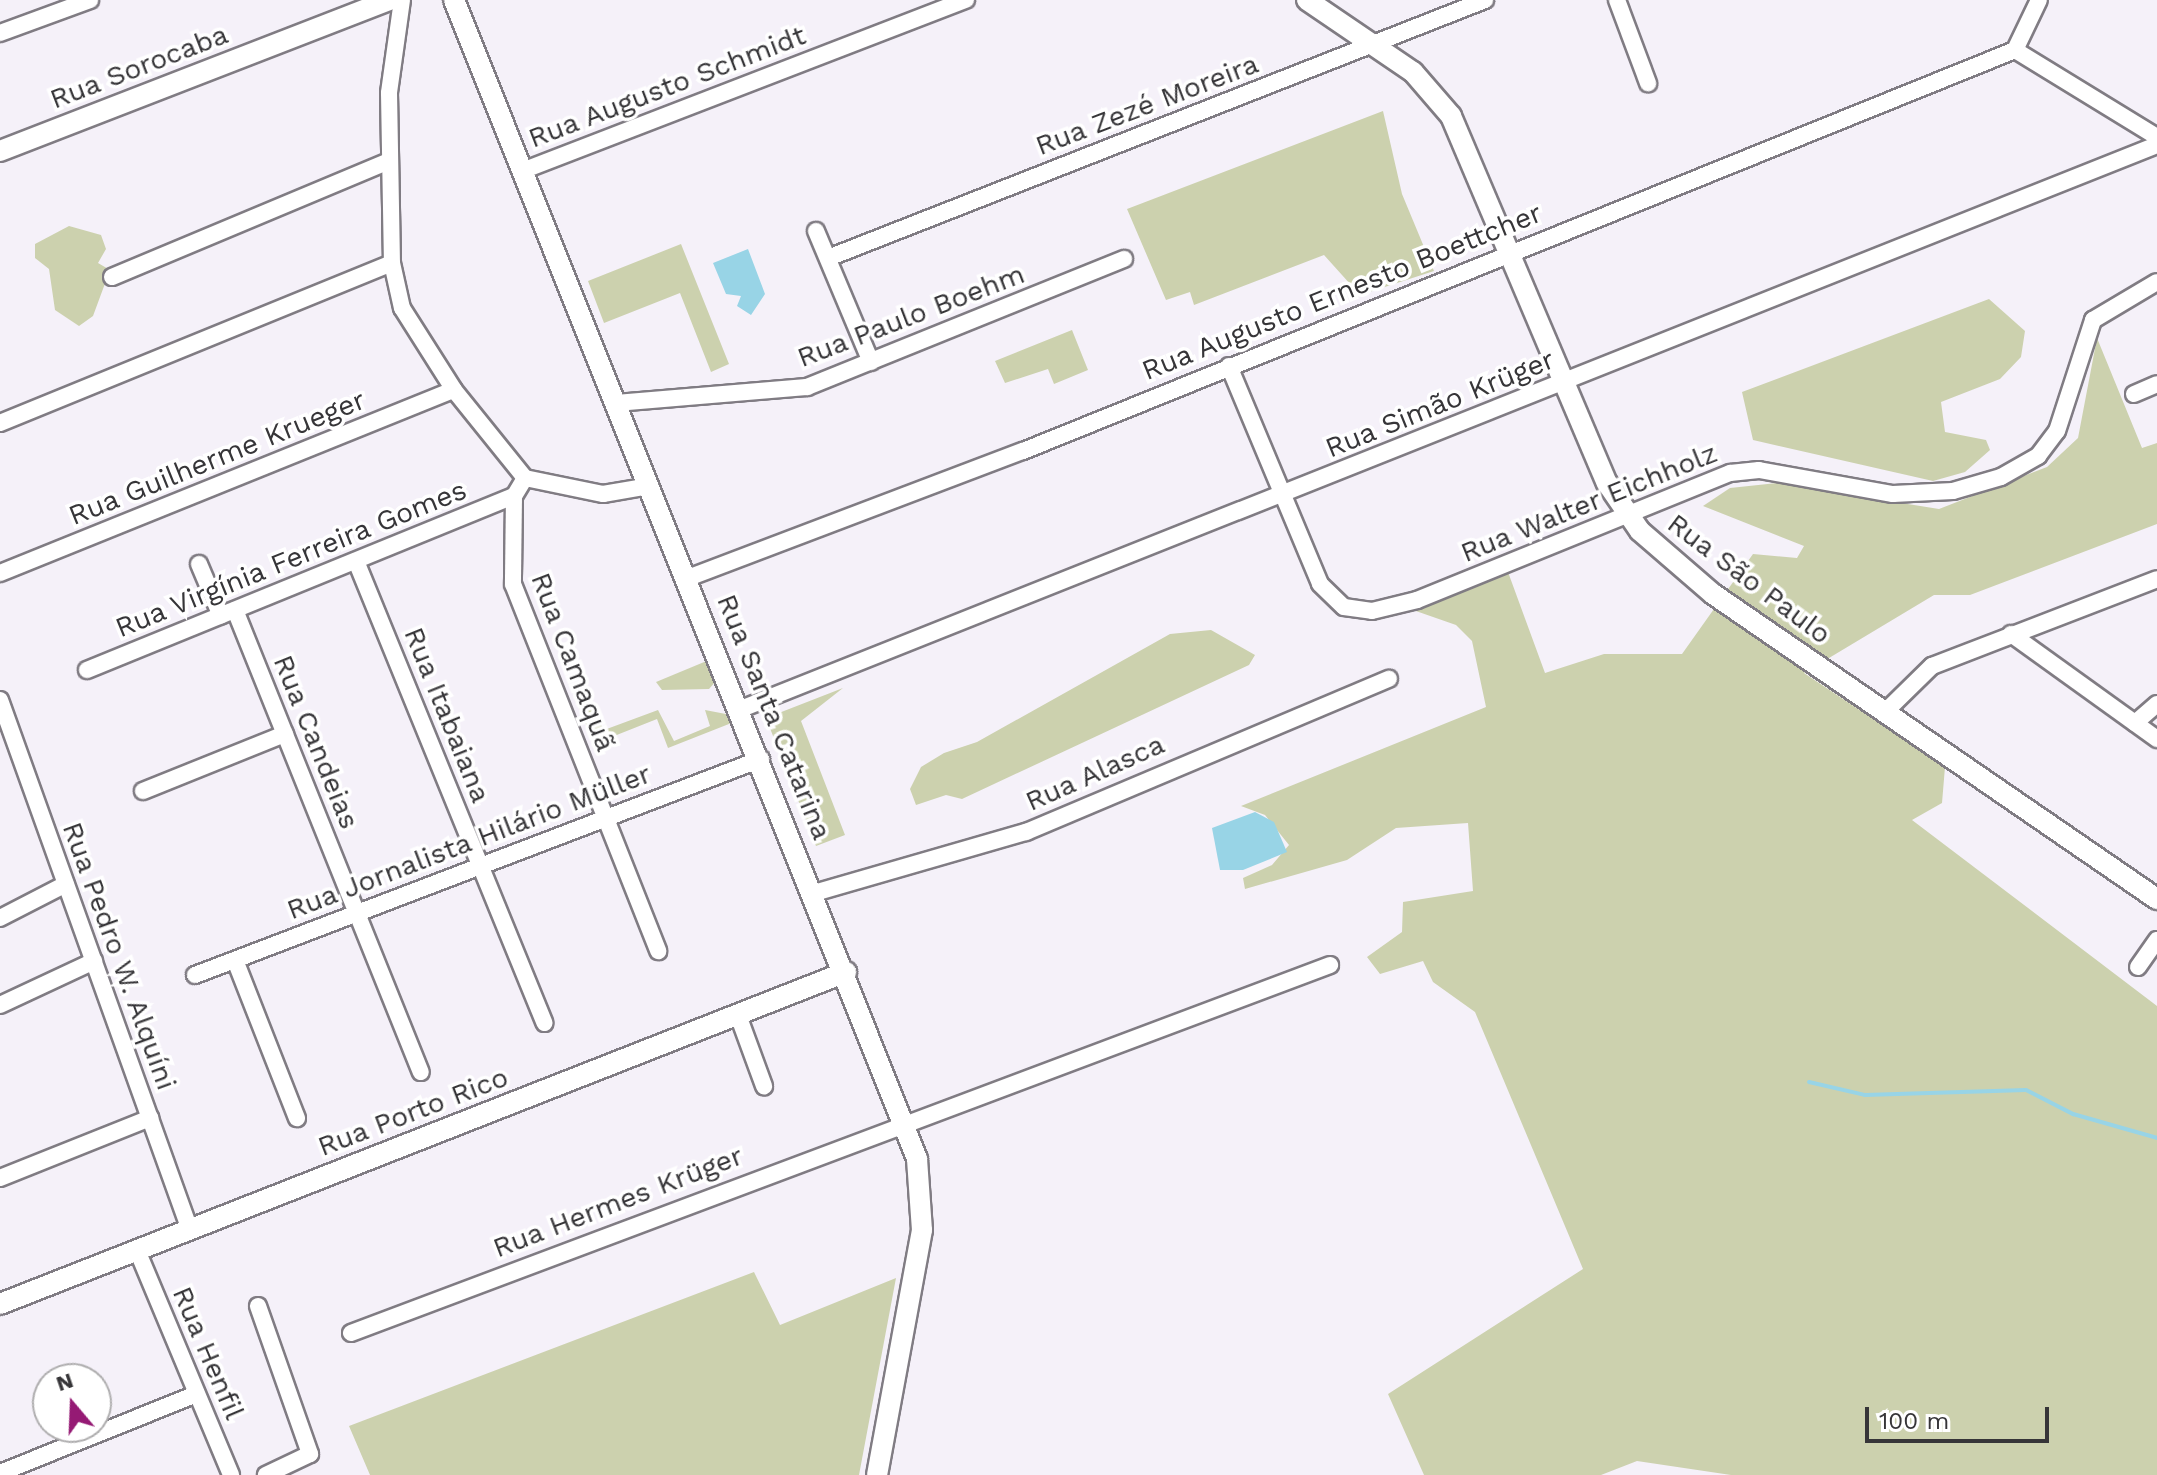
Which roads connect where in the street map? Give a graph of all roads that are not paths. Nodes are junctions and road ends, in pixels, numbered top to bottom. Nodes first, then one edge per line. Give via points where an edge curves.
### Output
1 (90, 0) edge
2 (389, 0) edge
3 (402, 0) edge
4 (454, 0) edge
5 (966, 0) edge
6 (1307, 0) edge
7 (1485, 0) edge
8 (1617, 0) edge
9 (2039, 0) edge
10 (0, 33) edge
11 (1373, 44) junction
12 (2015, 50) junction
13 (1648, 83) dead end
14 (2157, 137) edge
15 (2157, 145) edge
16 (0, 151) edge
17 (389, 161) junction
18 (522, 171) junction
19 (816, 231) dead end
20 (1511, 251) junction
21 (828, 258) junction
22 (1124, 259) dead end
23 (392, 263) junction
24 (112, 277) dead end
25 (2157, 282) edge
26 (871, 362) junction
27 (1229, 366) junction
28 (1564, 382) junction
29 (2157, 384) edge
30 (454, 390) junction
31 (2134, 394) dead end
32 (615, 403) junction
33 (0, 423) edge
34 (525, 478) junction
35 (650, 486) junction
36 (1284, 495) junction
37 (514, 496) junction
38 (1627, 514) junction
39 (356, 561) junction
40 (199, 564) dead end
41 (0, 573) edge
42 (688, 578) junction
43 (2157, 579) edge
44 (228, 613) junction
45 (2011, 634) junction
46 (87, 670) dead end
47 (1389, 679) dead end
48 (0, 700) edge
49 (2157, 704) edge
50 (741, 709) junction
51 (1885, 712) junction
52 (4, 721) edge
53 (2135, 723) junction
54 (285, 734) junction
55 (2157, 739) edge
56 (761, 759) junction
57 (143, 791) dead end
58 (606, 818) junction
59 (480, 866) junction
60 (66, 884) junction
61 (814, 893) junction
62 (2157, 899) edge
63 (357, 913) junction
64 (0, 918) edge
65 (2157, 940) edge
66 (658, 951) dead end
67 (235, 960) junction
68 (94, 961) junction
69 (1330, 965) dead end
70 (2138, 967) dead end
71 (846, 972) junction
72 (195, 975) dead end
73 (0, 1005) edge
74 (738, 1015) junction
75 (545, 1023) dead end
76 (421, 1072) dead end
77 (764, 1086) dead end
78 (150, 1118) junction
79 (297, 1118) dead end
80 (905, 1123) junction
81 (0, 1178) edge
82 (190, 1230) junction
83 (137, 1250) junction
84 (0, 1304) edge
85 (258, 1306) dead end
86 (351, 1333) dead end
87 (197, 1394) junction
88 (0, 1473) edge
89 (231, 1475) edge
90 (266, 1475) edge
91 (877, 1475) edge

1 - 10 street
2 - 16 main road, Rua Sorocaba
3 - 17 street
4 - 18 main road, Rua Santa Catarina
5 - 18 street, Rua Augusto Schmidt
6 - 11 main road, Rua São Paulo
7 - 11 street, Rua Zezé Moreira
8 - 13 street
9 - 12 street
11 - 20 main road, Rua São Paulo via 1413,72 1451,116
11 - 21 street, Rua Zezé Moreira
12 - 14 street
12 - 20 street, Rua Augusto Ernesto Boettcher
15 - 28 street, Rua Simão Krüger
17 - 23 street
17 - 24 street
18 - 32 main road, Rua Santa Catarina
19 - 21 street
20 - 27 street, Rua Augusto Ernesto Boettcher
20 - 28 main road, Rua São Paulo
21 - 26 street
22 - 26 street, Rua Paulo Boehm
23 - 30 street via 402,308
23 - 33 street
25 - 38 street, Rua Walter Eichholz via 2093,320 2057,431 2038,456 2001,477 1953,491 1893,494 1744,470
26 - 32 street, Rua Paulo Boehm via 792,390
27 - 36 street, Rua Walter Eichholz
27 - 42 street, Rua Augusto Ernesto Boettcher
28 - 36 street, Rua Simão Krüger
28 - 38 main road, Rua São Paulo
29 - 31 street
30 - 34 street
30 - 41 street, Rua Guilherme Krueger
32 - 35 main road, Rua Santa Catarina
34 - 35 street via 603,494
34 - 37 street
35 - 42 main road, Rua Santa Catarina
36 - 38 street, Rua Walter Eichholz via 1320,584 1335,602 1356,611 1417,600
36 - 50 street, Rua Simão Krüger
37 - 39 street, Rua Virgínia Ferreira Gomes
37 - 58 street, Rua Camaquã via 513,584
38 - 51 main road, Rua São Paulo via 1713,594
39 - 44 street, Rua Virgínia Ferreira Gomes
39 - 59 street, Rua Itabaiana
40 - 44 street, Rua Candeias
42 - 50 main road, Rua Santa Catarina
43 - 45 street
44 - 46 street, Rua Virgínia Ferreira Gomes
44 - 54 street, Rua Candeias
45 - 51 street via 1932,666
45 - 53 street
47 - 61 street, Rua Alasca via 1026,832
48 - 52 street, Rua Pedro W. Alquíni
49 - 53 street
50 - 56 main road, Rua Santa Catarina
51 - 62 main road, Rua São Paulo
52 - 60 street, Rua Pedro W. Alquíni
53 - 55 street
54 - 57 street
54 - 63 street, Rua Candeias
56 - 58 street, Rua Jornalista Hilário Müller
56 - 61 main road, Rua Santa Catarina
58 - 59 street, Rua Jornalista Hilário Müller
58 - 66 street, Rua Camaquã
59 - 63 street, Rua Jornalista Hilário Müller
59 - 75 street, Rua Itabaiana
60 - 64 street
60 - 68 street, Rua Pedro W. Alquíni
61 - 71 main road, Rua Santa Catarina
63 - 67 street, Rua Jornalista Hilário Müller
63 - 76 street, Rua Candeias
65 - 70 street
67 - 72 street, Rua Jornalista Hilário Müller
67 - 79 street
68 - 73 street
68 - 78 street, Rua Pedro W. Alquíni
69 - 80 street, Rua Hermes Krüger
71 - 74 main road, Rua Porto Rico
71 - 80 main road, Rua Santa Catarina
74 - 77 street
74 - 82 main road, Rua Porto Rico
78 - 81 street
78 - 82 street, Rua Pedro W. Alquíni
80 - 86 street, Rua Hermes Krüger
80 - 91 main road, Rua Santa Catarina via 924,1212
82 - 83 main road, Rua Porto Rico
83 - 84 main road, Rua Porto Rico
83 - 87 street, Rua Henfil
85 - 90 street via 310,1454
87 - 88 street
87 - 89 street, Rua Henfil

